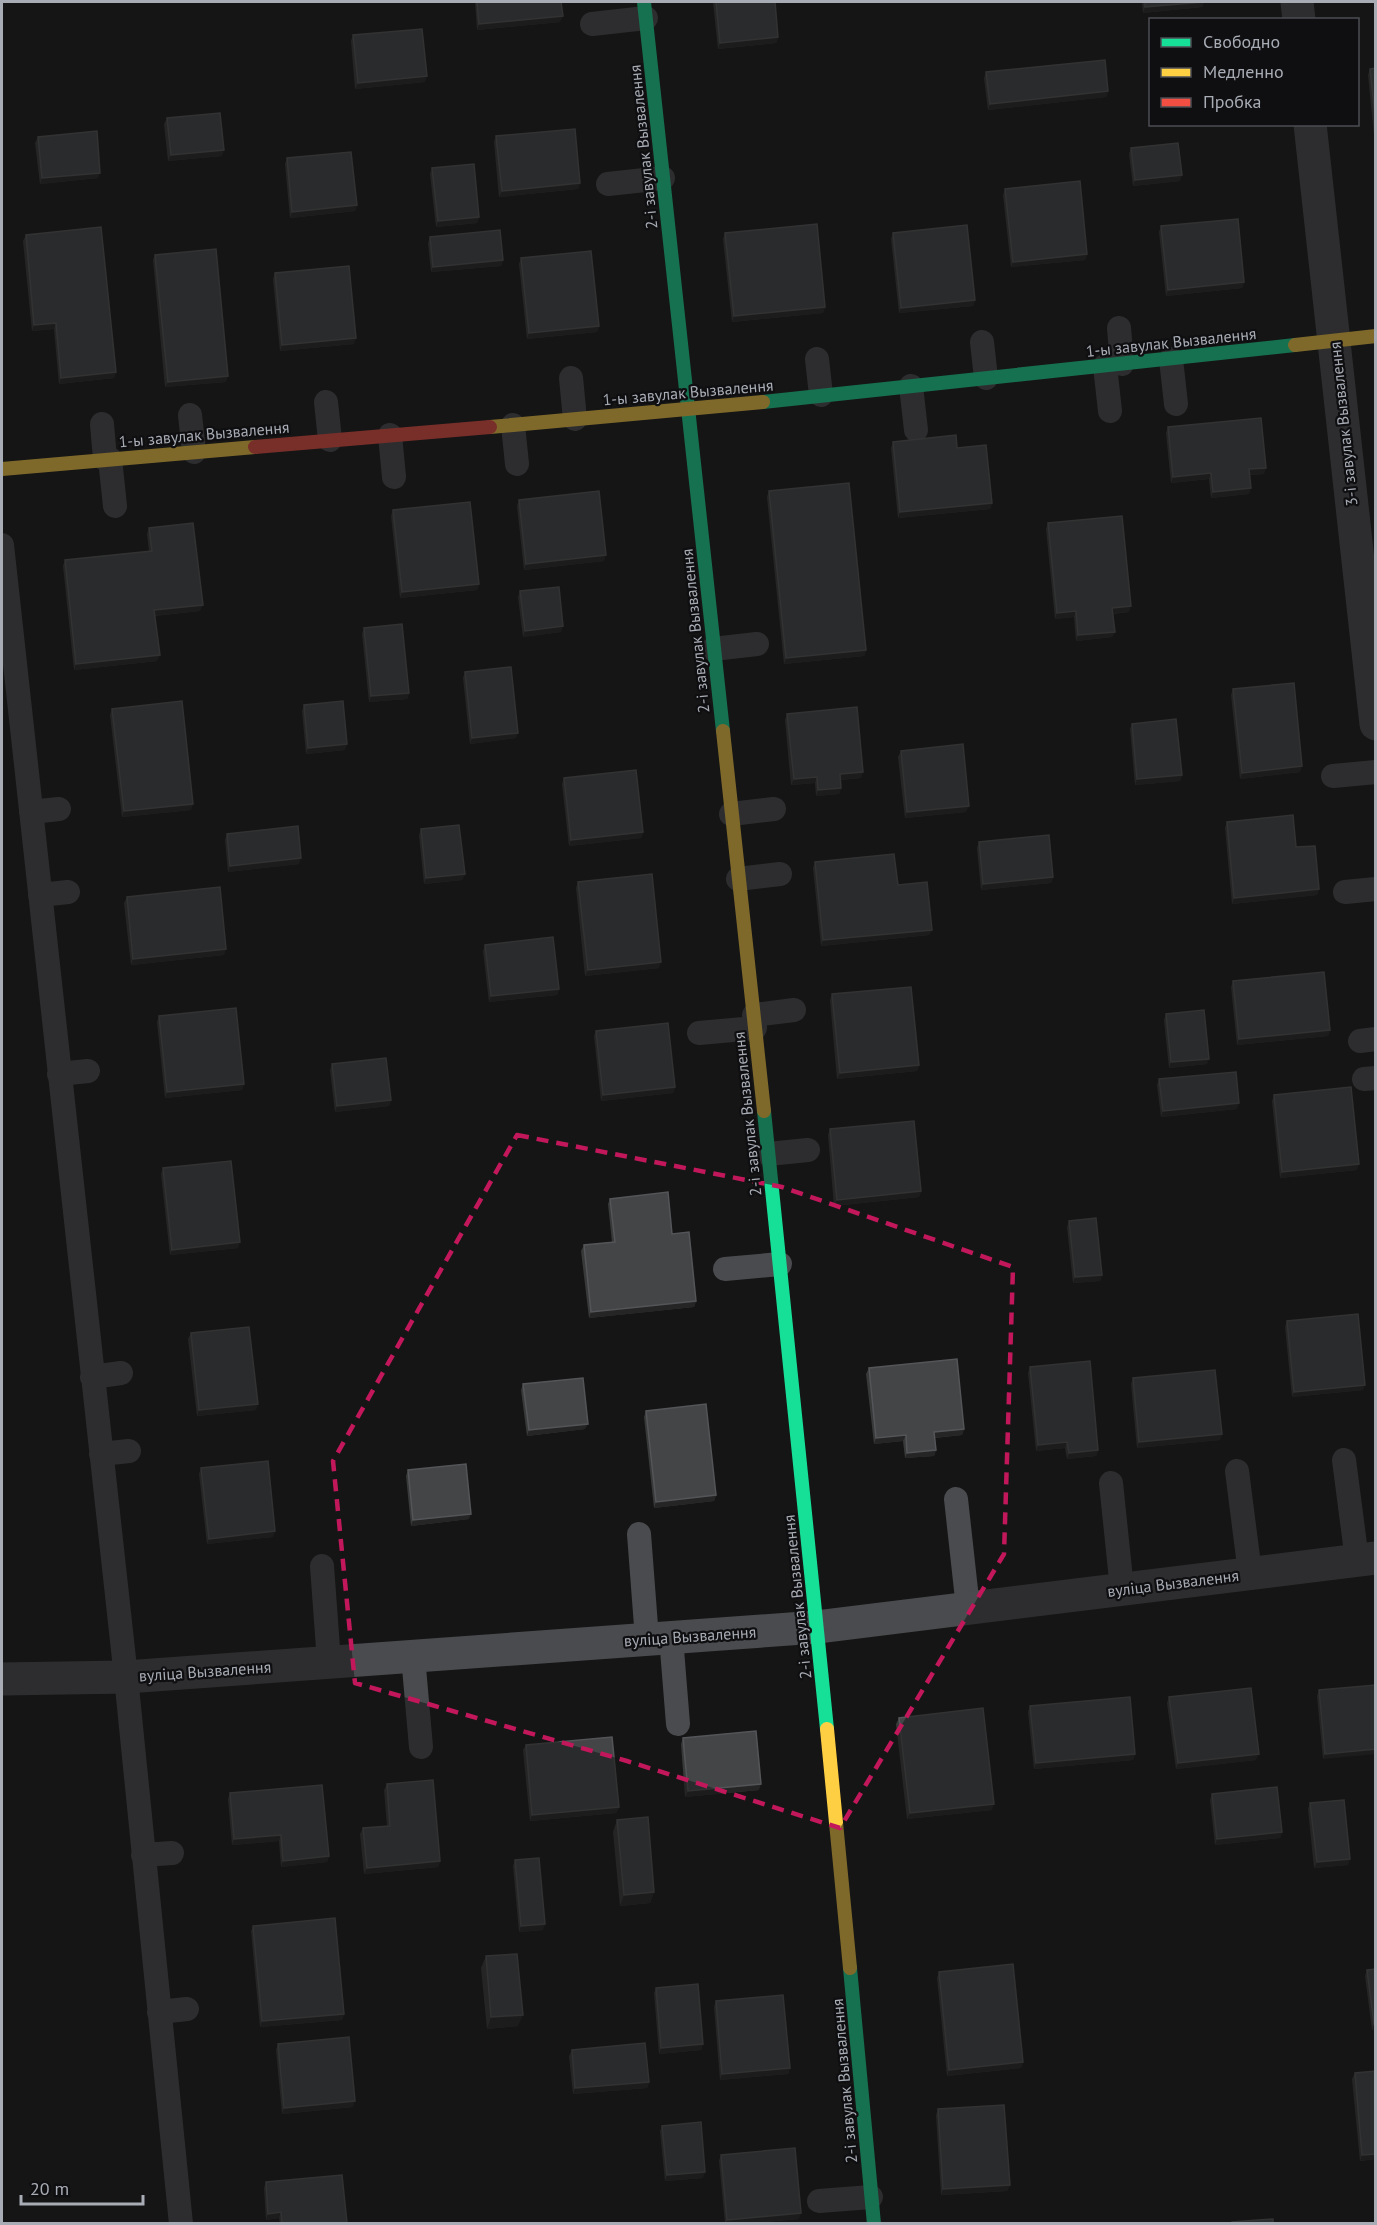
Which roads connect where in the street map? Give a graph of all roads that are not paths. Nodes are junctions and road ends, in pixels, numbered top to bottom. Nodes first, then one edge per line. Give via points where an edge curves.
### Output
1 (1297, 2) edge
2 (645, 10) edge
3 (1299, 18) edge
4 (591, 24) dead end
5 (1310, 126) edge
6 (663, 178) junction
7 (608, 184) dead end
8 (1119, 328) dead end
9 (1376, 336) edge
10 (1334, 341) junction
11 (982, 342) dead end
12 (817, 359) dead end
13 (1171, 359) junction
14 (1114, 365) junction
15 (571, 378) dead end
16 (986, 378) junction
17 (911, 386) junction
18 (821, 396) junction
19 (326, 402) dead end
20 (1176, 404) dead end
21 (687, 410) junction
22 (1110, 411) dead end
23 (190, 416) dead end
24 (575, 419) junction
25 (102, 424) dead end
26 (513, 424) junction
27 (916, 430) dead end
28 (390, 435) junction
29 (330, 440) junction
30 (194, 452) junction
31 (108, 459) junction
32 (517, 464) dead end
33 (2, 469) edge
34 (394, 477) dead end
35 (115, 506) dead end
36 (2, 545) edge
37 (757, 644) dead end
38 (713, 649) junction
39 (1376, 724) edge
40 (1376, 772) edge
41 (1333, 776) dead end
42 (59, 809) dead end
43 (774, 809) dead end
44 (31, 812) junction
45 (731, 814) junction
46 (780, 874) dead end
47 (738, 879) junction
48 (1376, 889) edge
49 (68, 892) dead end
50 (1345, 892) dead end
51 (40, 896) junction
52 (794, 1010) dead end
53 (754, 1021) junction
54 (699, 1033) dead end
55 (88, 1071) dead end
56 (59, 1074) junction
57 (808, 1150) dead end
58 (768, 1154) junction
59 (780, 1264) junction
60 (724, 1269) dead end
61 (121, 1373) dead end
62 (93, 1377) junction
63 (129, 1451) dead end
64 (101, 1454) junction
65 (1344, 1460) dead end
66 (1237, 1471) dead end
67 (1111, 1483) dead end
68 (956, 1499) dead end
69 (639, 1534) dead end
70 (1366, 1559) edge
71 (322, 1566) dead end
72 (1250, 1573) junction
73 (1122, 1589) junction
74 (968, 1608) junction
75 (817, 1627) junction
76 (659, 1638) junction
77 (413, 1656) junction
78 (329, 1662) junction
79 (126, 1677) junction
80 (2, 1679) edge
81 (678, 1724) dead end
82 (421, 1747) dead end
83 (172, 1853) dead end
84 (143, 1856) junction
85 (187, 2009) dead end
86 (159, 2012) junction
87 (871, 2197) junction
88 (819, 2201) dead end
89 (181, 2223) edge
90 (874, 2223) edge

1 - 3 street
2 - 4 lane
2 - 6 street, 2-і завулак Вызвалення
5 - 10 street, 3-і завулак Вызвалення
6 - 7 lane
6 - 21 street, 2-і завулак Вызвалення
8 - 14 lane
9 - 10 street, 1-ы завулак Вызвалення
10 - 13 street, 1-ы завулак Вызвалення
10 - 39 street, 3-і завулак Вызвалення
11 - 16 lane
12 - 18 lane
13 - 14 street, 1-ы завулак Вызвалення
13 - 20 lane
14 - 16 street, 1-ы завулак Вызвалення
14 - 22 lane
15 - 24 lane
16 - 17 street, 1-ы завулак Вызвалення
17 - 18 street, 1-ы завулак Вызвалення
17 - 27 lane
18 - 21 street, 1-ы завулак Вызвалення
19 - 29 lane
21 - 24 street, 1-ы завулак Вызвалення
21 - 38 street, 2-і завулак Вызвалення
23 - 30 lane
24 - 26 street, 1-ы завулак Вызвалення
25 - 31 lane
26 - 28 street, 1-ы завулак Вызвалення
26 - 32 lane
28 - 29 street, 1-ы завулак Вызвалення
28 - 34 lane
29 - 30 street, 1-ы завулак Вызвалення
30 - 31 street, 1-ы завулак Вызвалення
31 - 33 street, 1-ы завулак Вызвалення
31 - 35 lane
36 - 44 lane
37 - 38 lane
38 - 45 street, 2-і завулак Вызвалення
40 - 41 lane
42 - 44 lane
43 - 45 lane
44 - 51 lane
45 - 47 street, 2-і завулак Вызвалення
46 - 47 lane
47 - 53 street, 2-і завулак Вызвалення
48 - 50 lane
49 - 51 lane
51 - 56 lane
52 - 53 lane
53 - 54 lane
53 - 58 street, 2-і завулак Вызвалення
55 - 56 lane
56 - 62 lane
57 - 58 lane
58 - 59 street, 2-і завулак Вызвалення
59 - 60 lane
59 - 75 street, 2-і завулак Вызвалення
61 - 62 lane
62 - 64 lane
63 - 64 lane
64 - 79 lane
65 - 70 lane
66 - 72 lane
67 - 73 lane
68 - 74 lane
69 - 76 lane
70 - 72 street, вуліца Вызвалення
71 - 78 lane
72 - 73 street, вуліца Вызвалення
73 - 74 street, вуліца Вызвалення
74 - 75 street, вуліца Вызвалення
75 - 76 street, вуліца Вызвалення
75 - 87 street, 2-і завулак Вызвалення
76 - 77 street, вуліца Вызвалення
76 - 81 lane
77 - 78 street, вуліца Вызвалення
77 - 82 lane
78 - 79 street, вуліца Вызвалення
79 - 80 street, вуліца Вызвалення
79 - 84 lane
83 - 84 lane
84 - 86 lane
85 - 86 lane
86 - 89 lane
87 - 88 lane
87 - 90 street, 2-і завулак Вызвалення

